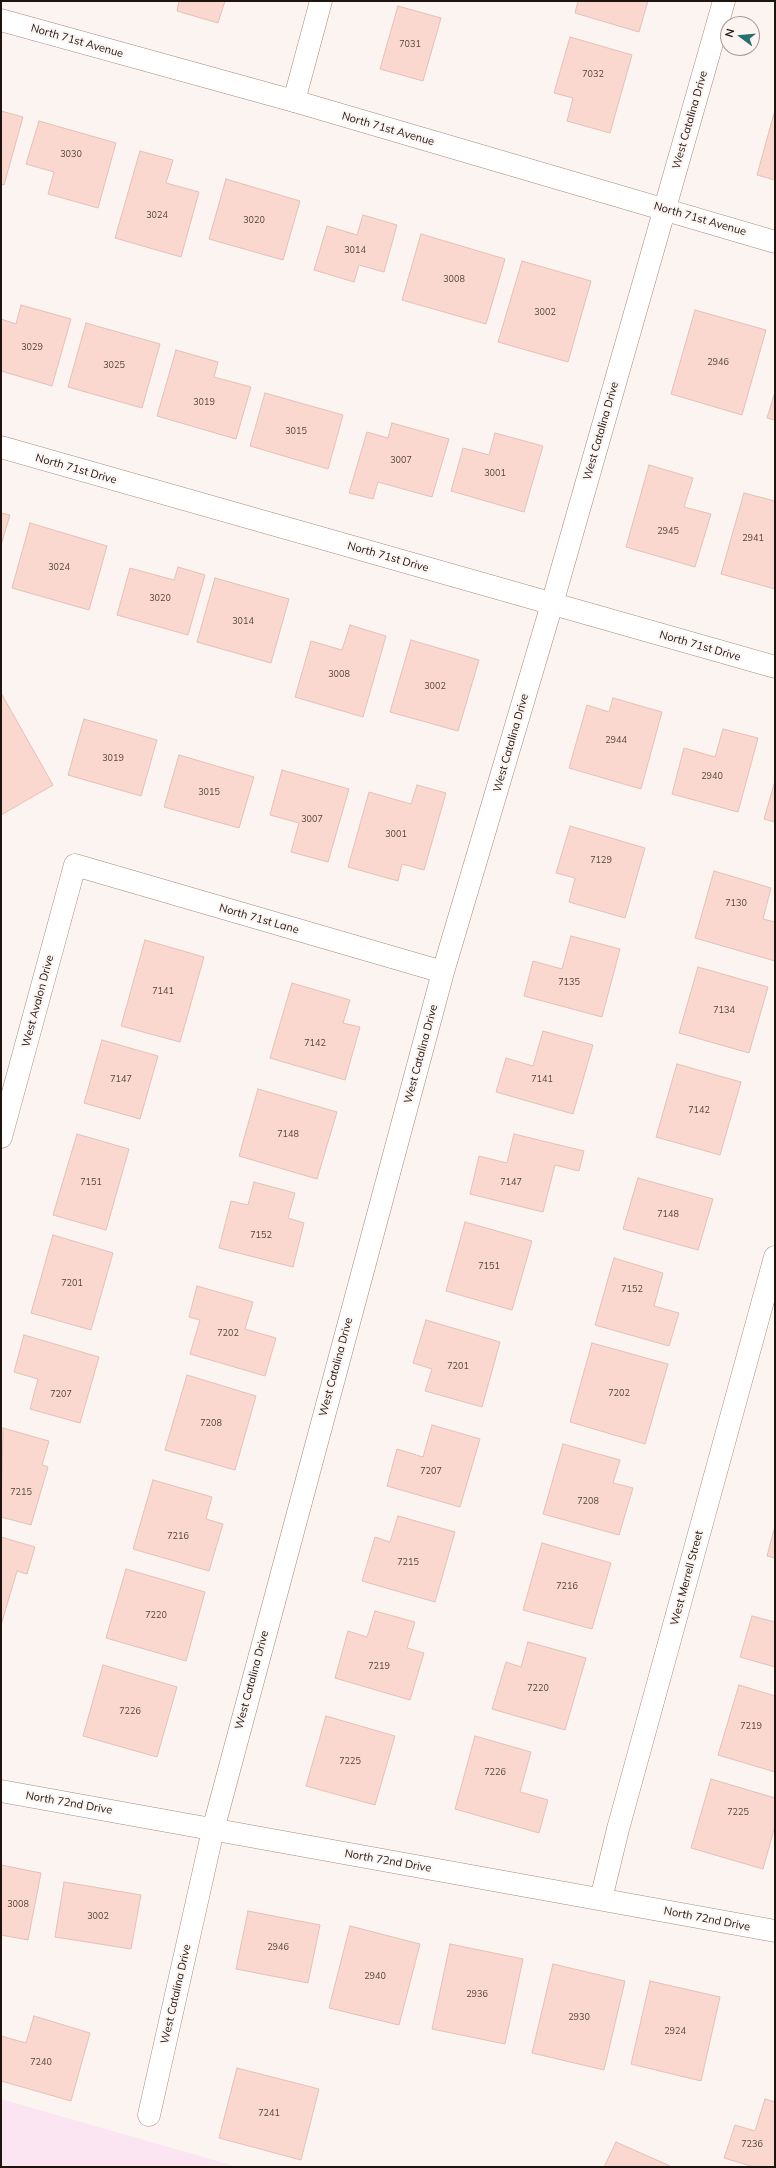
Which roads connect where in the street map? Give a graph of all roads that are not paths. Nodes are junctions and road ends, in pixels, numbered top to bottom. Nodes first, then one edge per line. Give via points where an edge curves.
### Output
1 (321, 1) edge
2 (724, 1) edge
3 (1, 20) edge
4 (294, 101) junction
5 (664, 209) junction
6 (775, 242) edge
7 (1, 447) edge
8 (552, 604) junction
9 (775, 667) edge
10 (75, 865) joint
11 (443, 972) junction
12 (1, 1137) edge
13 (775, 1257) edge
14 (1, 1791) edge
15 (213, 1830) junction
16 (601, 1899) junction
17 (775, 1931) edge
18 (149, 2115) dead end

1 - 4 street
2 - 5 street, West Catalina Drive
3 - 4 street, North 71st Avenue
4 - 5 street, North 71st Avenue
5 - 6 street, North 71st Avenue
5 - 8 street, West Catalina Drive
7 - 8 street, North 71st Drive
8 - 9 street, North 71st Drive
8 - 11 street, West Catalina Drive
10 - 11 street, North 71st Lane
10 - 12 street, West Avalon Drive
11 - 15 street, West Catalina Drive
13 - 16 street, West Merrell Street
14 - 15 street, North 72nd Drive
15 - 16 street, North 72nd Drive
15 - 18 street, West Catalina Drive
16 - 17 street, North 72nd Drive

